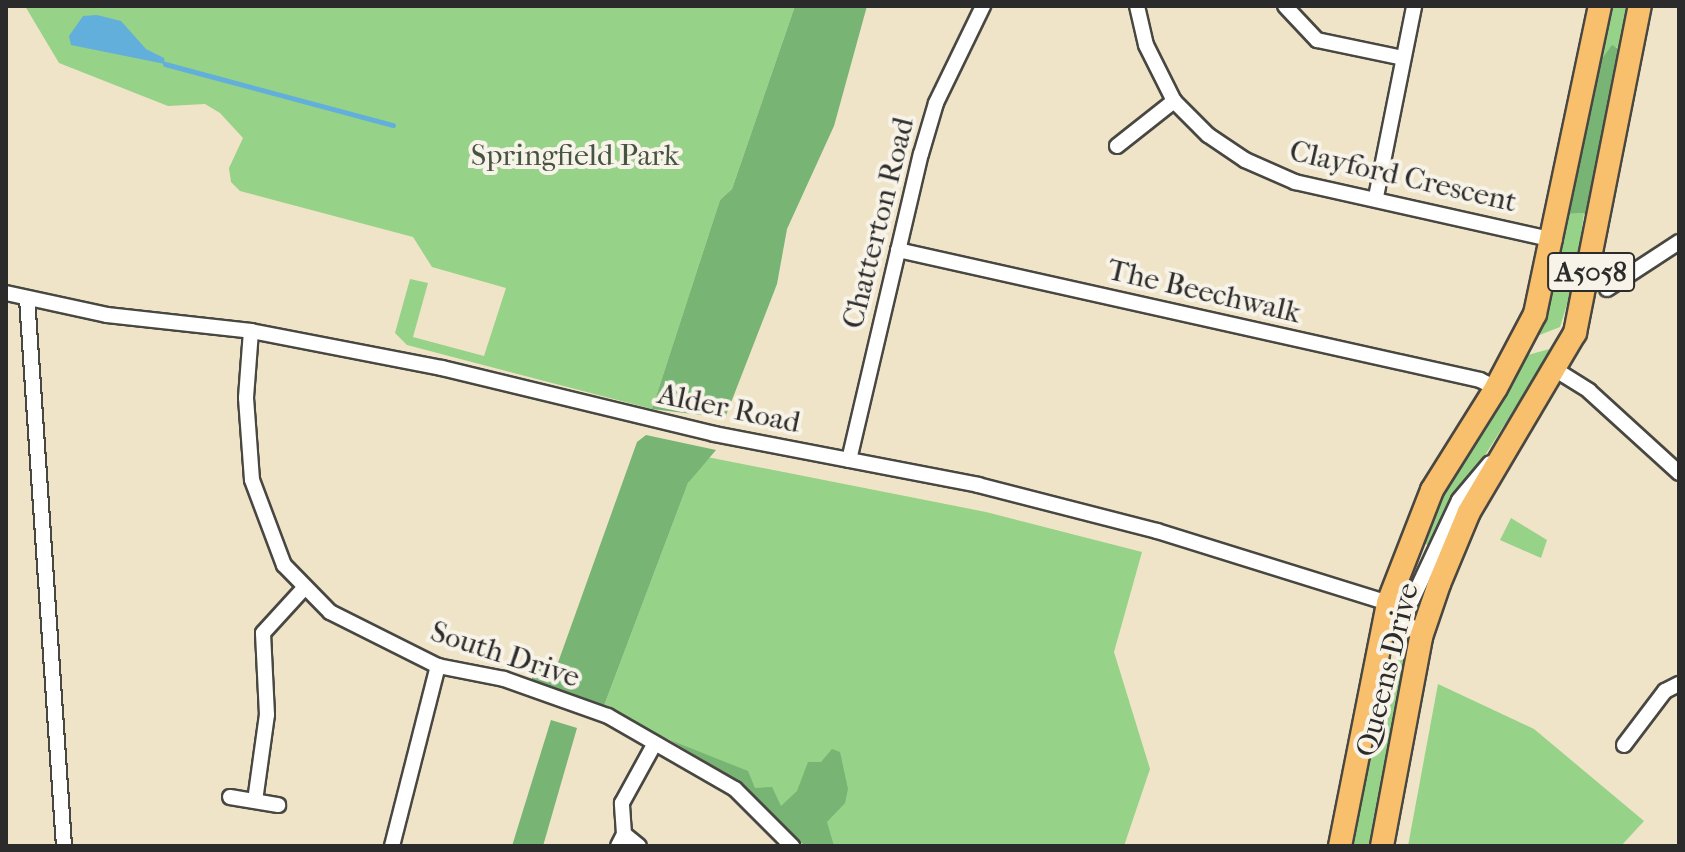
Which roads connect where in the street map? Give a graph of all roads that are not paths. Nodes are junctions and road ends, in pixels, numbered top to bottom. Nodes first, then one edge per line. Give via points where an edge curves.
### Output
1 (983, 6) edge
2 (1137, 6) edge
3 (1285, 6) edge
4 (1414, 6) edge
5 (1600, 6) edge
6 (1640, 6) edge
7 (1403, 58) junction
8 (1174, 101) junction
9 (1117, 146) dead end
10 (1376, 197) junction
11 (1555, 240) junction
12 (1679, 242) edge
13 (898, 250) junction
14 (1607, 289) dead end
15 (6, 293) edge
16 (27, 298) junction
17 (251, 331) junction
18 (1556, 370) junction
19 (1496, 388) junction
20 (1512, 439) junction
21 (849, 460) junction
22 (1679, 473) edge
23 (305, 587) junction
24 (1388, 603) junction
25 (1421, 637) junction
26 (438, 666) junction
27 (1679, 684) edge
28 (655, 743) junction
29 (1624, 745) dead end
30 (230, 797) dead end
31 (255, 801) junction
32 (278, 805) dead end
33 (621, 840) edge
34 (64, 846) edge
35 (392, 846) edge
36 (639, 846) edge
37 (792, 846) edge
38 (1340, 846) edge
39 (1382, 846) edge

1 - 13 street, Chatterton Road via 936,103
2 - 8 street, Clayford Crescent via 1146,45
3 - 7 street via 1317,40
4 - 7 street
5 - 11 highway, A5058
6 - 18 highway, A5058 via 1588,285 1575,333
7 - 10 street
8 - 9 street
8 - 10 street, Clayford Crescent via 1208,135 1245,160 1295,182
10 - 11 street, Clayford Crescent
11 - 19 highway, A5058 via 1535,314
12 - 14 street
13 - 19 street, The Beechwalk via 1480,380
13 - 21 street, Chatterton Road
15 - 16 street, Alder Road
16 - 17 street, Alder Road via 107,315
16 - 34 street
17 - 21 street, Alder Road via 442,368 714,434
17 - 23 street, South Drive via 246,398 252,480 284,565
18 - 20 highway, A5058
18 - 22 street via 1589,391
19 - 24 highway, Queens Drive / A5058 via 1432,490
20 - 24 street, Queens Drive via 1459,500 1412,600
20 - 25 highway, Queens Drive / A5058 via 1469,512
21 - 24 street, Alder Road via 978,485 1157,531
23 - 26 street, South Drive via 330,612
23 - 31 street via 263,633 267,715
24 - 25 street, Alder Road
24 - 38 highway, Queens Drive / A5058
25 - 39 highway, Queens Drive / A5058
26 - 28 street, South Drive via 504,679 608,716
26 - 35 street
27 - 29 street via 1665,691
28 - 33 street via 622,803
28 - 37 street, South Drive via 735,789
30 - 31 street
31 - 32 street
33 - 36 street

